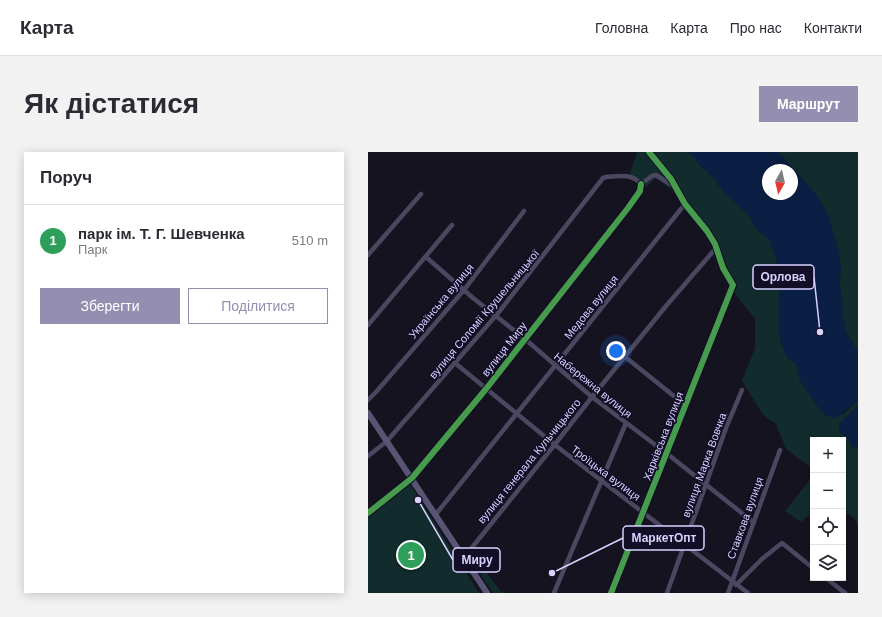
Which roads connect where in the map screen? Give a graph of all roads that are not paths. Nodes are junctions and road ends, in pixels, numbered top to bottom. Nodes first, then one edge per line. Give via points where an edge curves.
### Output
1 (648, 152) edge
2 (641, 184) junction
3 (677, 189) junction
4 (420, 194) dead end
5 (684, 204) junction
6 (524, 211) dead end
7 (452, 225) dead end
8 (716, 248) junction
9 (368, 255) edge
10 (426, 257) junction
11 (464, 290) junction
12 (496, 317) junction
13 (368, 325) edge
14 (524, 339) junction
15 (624, 356) junction
16 (455, 363) junction
17 (555, 366) junction
18 (486, 389) junction
19 (742, 390) dead end
20 (592, 397) junction
21 (368, 400) edge
22 (685, 405) junction
23 (368, 412) edge
24 (516, 413) junction
25 (626, 423) junction
26 (387, 441) junction
27 (555, 445) junction
28 (780, 450) dead end
29 (666, 452) junction
30 (368, 456) edge
31 (412, 478) junction
32 (602, 481) junction
33 (706, 484) junction
34 (368, 513) edge
35 (644, 513) junction
36 (436, 514) junction
37 (754, 522) junction
38 (684, 544) junction
39 (462, 556) junction
40 (810, 566) edge
41 (732, 581) junction
42 (830, 581) edge
43 (737, 584) junction
44 (729, 591) edge
45 (487, 593) edge
46 (554, 593) edge
47 (611, 593) edge
48 (667, 593) edge
49 (748, 593) edge
50 (845, 593) edge

1 - 3 street
2 - 3 street via 656,175
2 - 12 street, вулиця Соломії Крушельницької via 629,176 606,177 600,182
2 - 14 street, вулиця Миру via 640,191 628,208
3 - 5 street
4 - 9 street
5 - 8 street via 707,231
5 - 17 street, Медова вулиця
6 - 11 street, Українська вулиця
7 - 10 street
8 - 15 street, вулиця генерала Кульчицького
8 - 22 street, Харківська вулиця via 733,285
10 - 11 street, Набережна вулиця
10 - 13 street
11 - 12 street, Набережна вулиця
11 - 21 street, Українська вулиця
12 - 14 street, Набережна вулиця
12 - 16 street, вулиця Соломії Крушельницької
14 - 17 street, Набережна вулиця
14 - 18 street, вулиця Миру
15 - 20 street, вулиця генерала Кульчицького
15 - 22 street
16 - 18 street, Троїцька вулиця
16 - 26 street, вулиця Соломії Крушельницької
17 - 20 street, Набережна вулиця
17 - 24 street, Медова вулиця
18 - 24 street, Троїцька вулиця
18 - 31 street, вулиця Миру
19 - 33 street, вулиця Марка Вовчка
20 - 25 street, Набережна вулиця
20 - 27 street, вулиця генерала Кульчицького
22 - 29 street, Харківська вулиця
23 - 26 street
24 - 27 street, Троїцька вулиця
24 - 36 street, Медова вулиця
25 - 29 street, Набережна вулиця
25 - 32 street
26 - 30 street, вулиця Соломії Крушельницької
26 - 31 street
27 - 32 street, Троїцька вулиця
27 - 39 street, вулиця генерала Кульчицького via 470,550
28 - 37 street, Ставкова вулиця
29 - 33 street, Набережна вулиця
29 - 35 street, Харківська вулиця
31 - 34 street, вулиця Миру
31 - 36 street
32 - 35 street, Троїцька вулиця
32 - 46 street
33 - 37 street, Набережна вулиця
33 - 38 street, вулиця Марка Вовчка
35 - 38 street, Троїцька вулиця
35 - 47 street, Харківська вулиця
36 - 39 street
37 - 41 street, Ставкова вулиця
38 - 41 street, Троїцька вулиця
38 - 48 street, вулиця Марка Вовчка
39 - 45 street
40 - 43 street via 782,543
41 - 43 street, Троїцька вулиця
41 - 44 street, Ставкова вулиця
42 - 50 street
43 - 44 street
43 - 49 street, Троїцька вулиця

